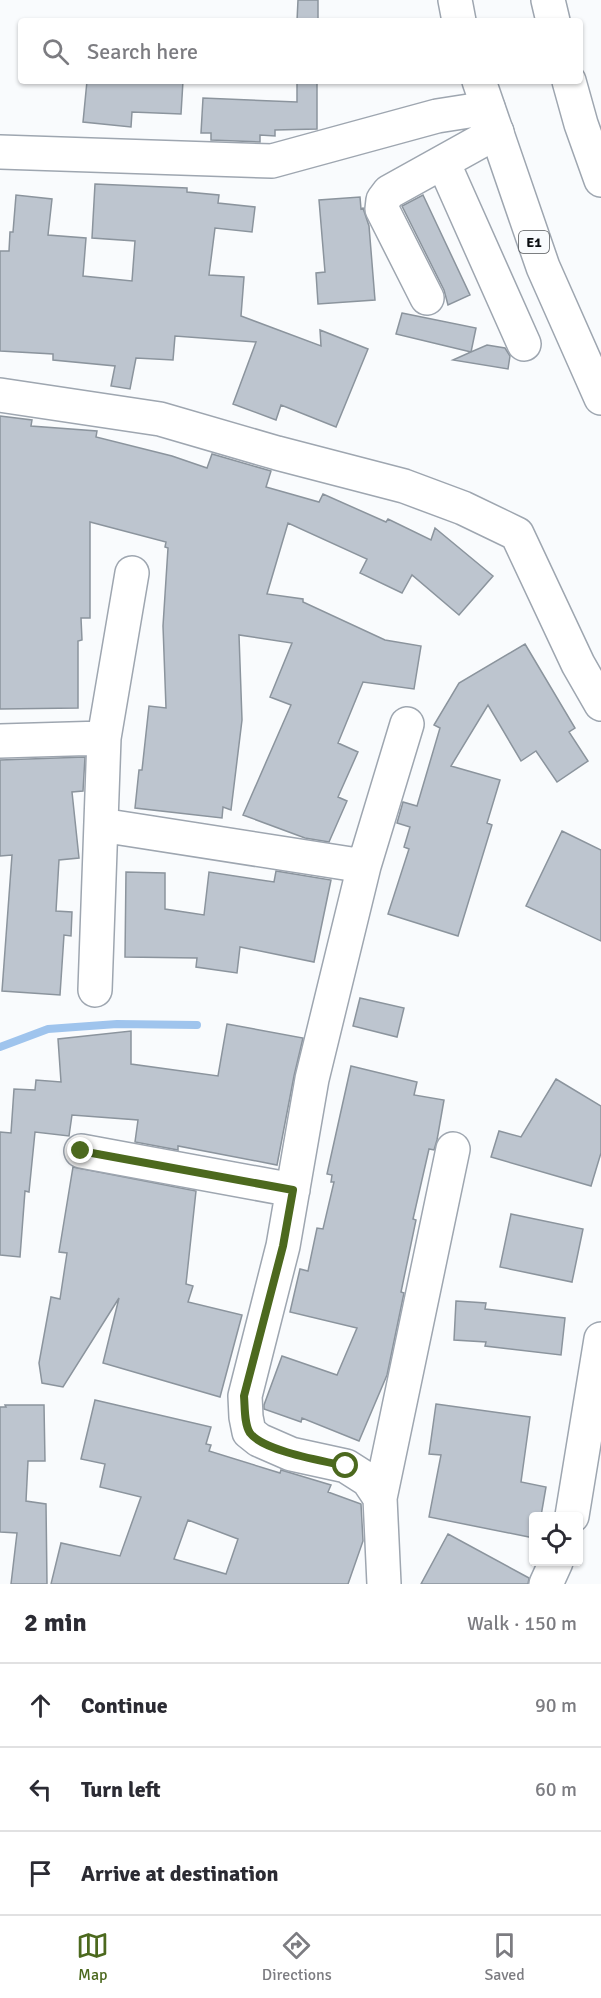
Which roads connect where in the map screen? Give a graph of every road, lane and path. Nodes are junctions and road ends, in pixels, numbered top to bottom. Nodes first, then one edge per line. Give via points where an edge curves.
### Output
1 (455, 0) edge
2 (548, 0) edge
3 (458, 18) edge
4 (553, 18) edge
5 (570, 84) edge
6 (488, 107) edge
7 (0, 152) edge
8 (443, 162) junction
9 (601, 180) edge
10 (426, 298) dead end
11 (524, 344) dead end
12 (0, 395) edge
13 (601, 398) edge
14 (132, 573) dead end
15 (601, 705) edge
16 (407, 724) dead end
17 (104, 738) junction
18 (0, 741) edge
19 (101, 825) junction
20 (364, 866) junction
21 (95, 990) dead end
22 (453, 1149) dead end
23 (81, 1151) dead end
24 (293, 1190) junction
25 (601, 1339) edge
26 (380, 1498) junction
27 (573, 1512) edge
28 (554, 1566) edge
29 (384, 1584) edge
30 (546, 1584) edge

1 - 3 main road
2 - 4 main road
5 - 9 main road
6 - 7 main road via 437,116 272,161
6 - 8 main road
6 - 13 main road, E1 via 543,267
8 - 10 main road via 389,192 383,200 382,209
8 - 11 main road
12 - 15 main road via 160,419 404,486 517,534
14 - 17 main road
16 - 20 main road
17 - 18 main road
17 - 19 main road
19 - 20 main road
19 - 21 main road
20 - 24 main road via 312,1079
22 - 26 main road
23 - 24 main road
24 - 26 main road via 283,1246 244,1396 249,1432 291,1454 346,1466 368,1480
25 - 27 main road
26 - 29 main road
28 - 30 main road

